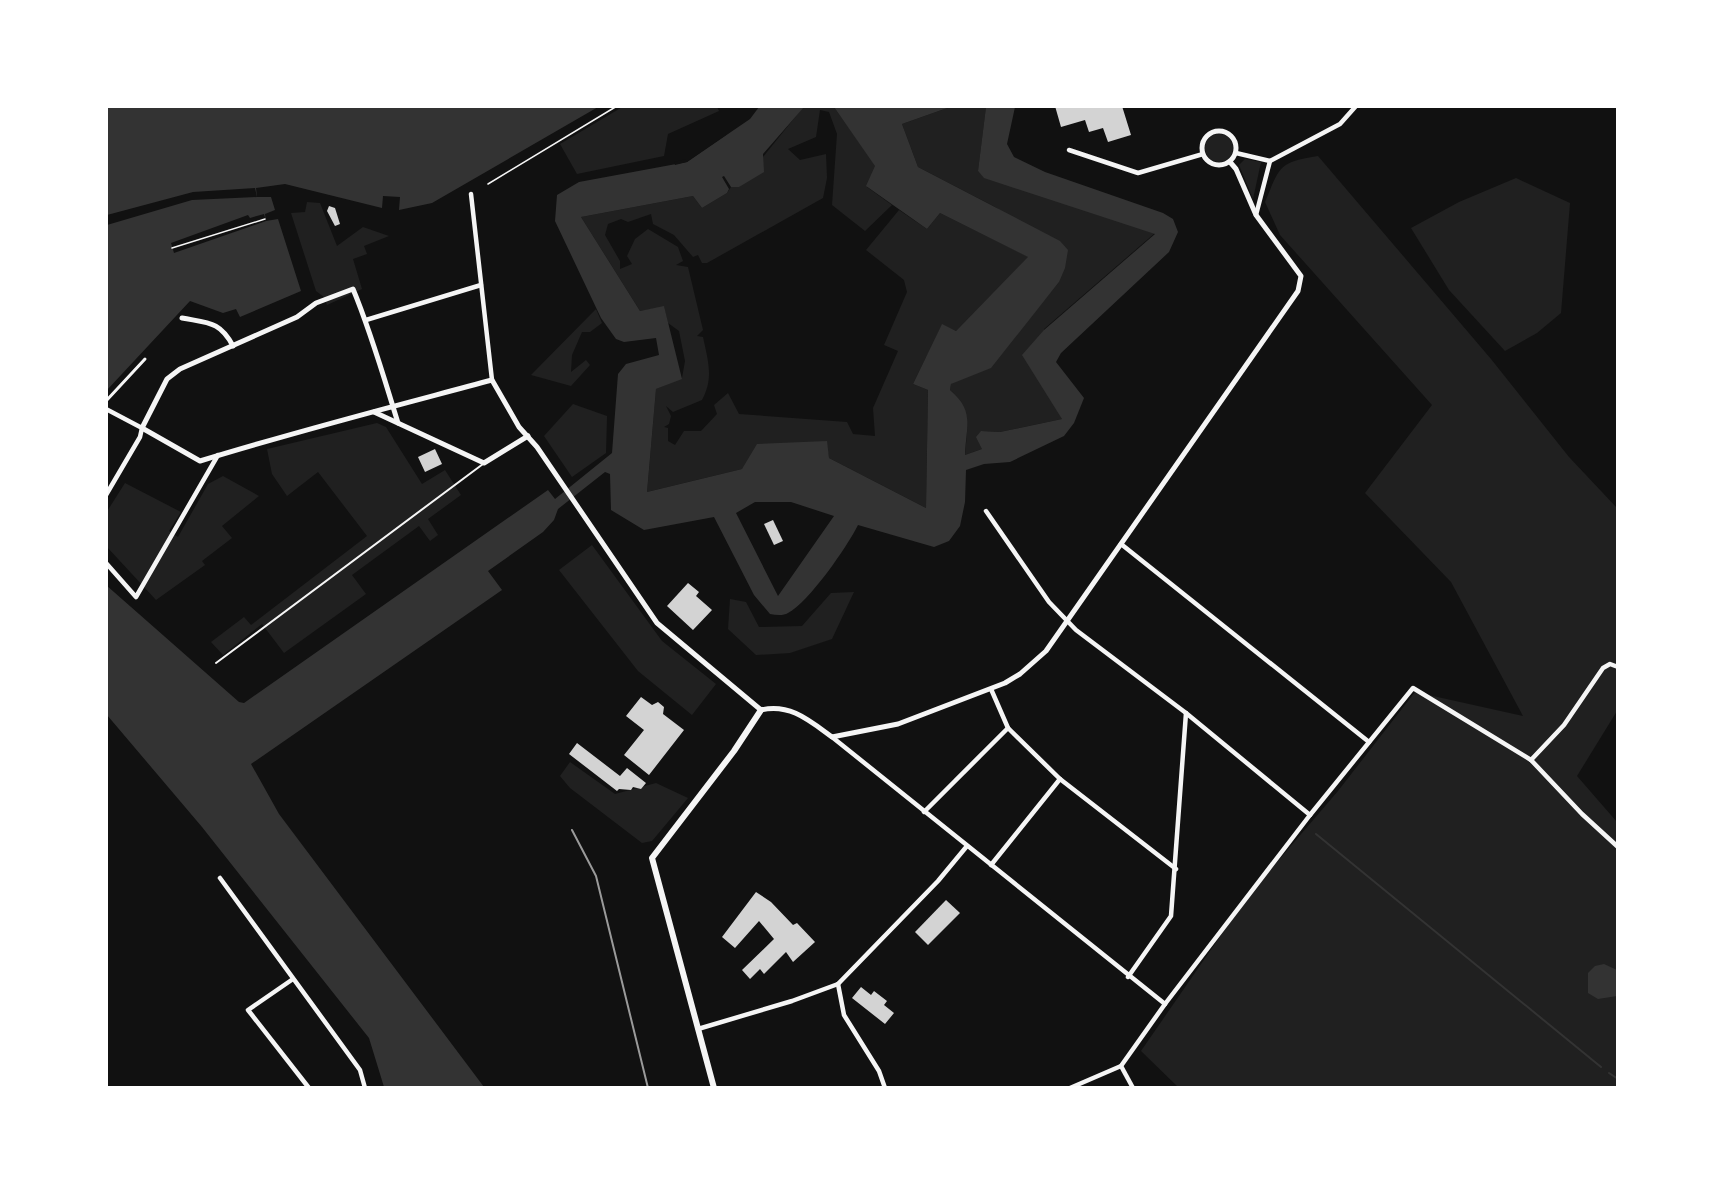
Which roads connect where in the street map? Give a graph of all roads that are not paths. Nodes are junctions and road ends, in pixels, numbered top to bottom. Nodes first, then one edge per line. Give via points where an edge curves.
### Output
1 (1356, 106) edge
2 (1068, 150) dead end
3 (1236, 153) junction
4 (1203, 154) junction
5 (1270, 160) junction
6 (1230, 162) junction
7 (471, 194) dead end
8 (1256, 215) junction
9 (481, 285) junction
10 (182, 318) dead end
11 (366, 320) junction
12 (233, 346) junction
13 (144, 359) dead end
14 (492, 380) junction
15 (106, 401) edge
16 (393, 407) junction
17 (106, 409) edge
18 (374, 412) junction
19 (398, 423) junction
20 (142, 428) junction
21 (528, 436) junction
22 (218, 456) junction
23 (484, 464) junction
24 (106, 495) edge
25 (986, 511) dead end
26 (1121, 544) junction
27 (106, 563) edge
28 (1067, 621) junction
29 (216, 663) dead end
30 (1617, 667) edge
31 (991, 689) junction
32 (760, 710) junction
33 (1186, 713) junction
34 (1008, 728) junction
35 (832, 737) junction
36 (1369, 742) junction
37 (1531, 760) junction
38 (1060, 779) junction
39 (924, 812) junction
40 (1310, 815) junction
41 (967, 846) junction
42 (1617, 847) edge
43 (991, 865) junction
44 (1176, 869) junction
45 (220, 878) dead end
46 (1128, 977) junction
47 (293, 979) junction
48 (838, 984) junction
49 (1165, 1004) junction
50 (698, 1029) junction
51 (1121, 1066) junction
52 (309, 1088) edge
53 (365, 1088) edge
54 (714, 1088) edge
55 (885, 1088) edge
56 (1070, 1088) edge
57 (1133, 1088) edge

1 - 5 street via 1340,124
2 - 4 street via 1138,172
3 - 4 street via 1230,135 1218,131 1203,141
3 - 5 street
3 - 6 street
4 - 6 street via 1206,160 1218,165
5 - 8 street
6 - 8 street
7 - 9 street
8 - 26 street via 1301,276 1301,285
9 - 11 street
9 - 14 street
10 - 12 street via 224,330
11 - 12 street via 353,289 316,303 297,318
11 - 16 street
12 - 20 street via 180,369 167,380
13 - 15 street
14 - 16 street
14 - 21 street
16 - 18 street
16 - 19 street
17 - 20 street
18 - 19 street
18 - 22 street
19 - 23 street
20 - 22 street via 200,461
20 - 24 street
21 - 23 street
21 - 32 street via 657,623
22 - 27 street via 136,597
23 - 29 lane
25 - 28 street via 1049,602
26 - 28 street
26 - 36 street
28 - 31 street via 1033,663
28 - 33 street
30 - 37 street via 1610,664 1603,668 1564,725
31 - 34 street
31 - 35 street via 898,724
32 - 35 street via 792,711
32 - 50 main road via 652,858
33 - 40 street
33 - 44 street
34 - 38 street
34 - 39 street
35 - 39 street
36 - 37 street via 1413,688
36 - 40 street
37 - 42 street
38 - 43 street
38 - 44 street
39 - 41 street
40 - 49 street
41 - 43 street
41 - 48 street
43 - 46 street
44 - 46 street via 1171,916
45 - 47 street
46 - 49 street
47 - 52 street via 248,1010
47 - 53 street via 360,1070
48 - 50 street
48 - 55 street via 844,1014
49 - 51 street
50 - 54 main road
51 - 56 street
51 - 57 street

